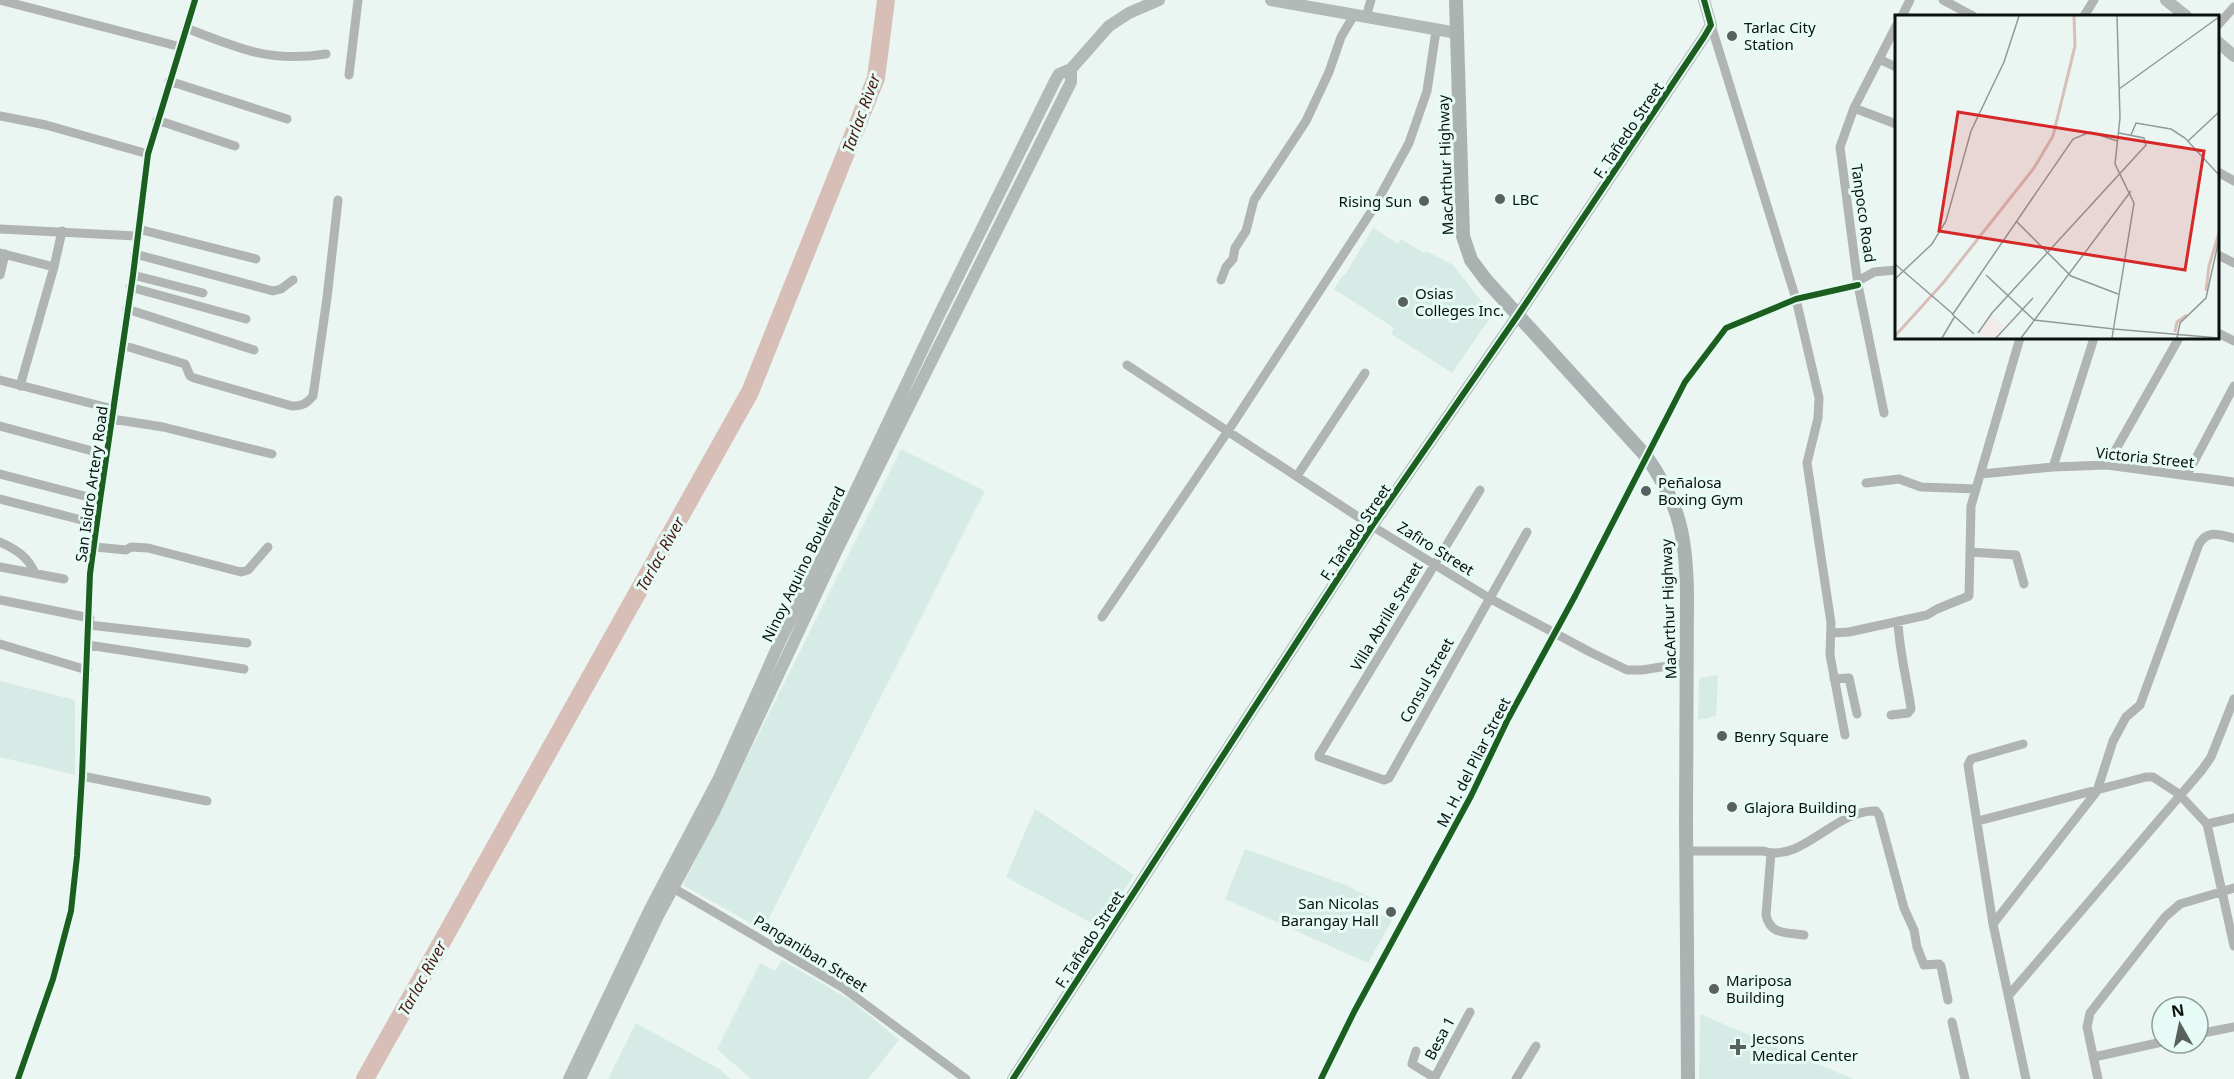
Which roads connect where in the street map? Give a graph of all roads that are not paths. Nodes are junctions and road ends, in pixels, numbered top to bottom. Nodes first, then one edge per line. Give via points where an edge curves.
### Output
1 (0, 0) edge
2 (195, 0) edge
3 (358, 0) edge
4 (1160, 0) edge
5 (1271, 0) edge
6 (1371, 0) edge
7 (1456, 0) edge
8 (1704, 0) edge
9 (1911, 0) edge
10 (1943, 0) edge
11 (2094, 0) edge
12 (2166, 0) edge
13 (2234, 7) edge
14 (1903, 15) edge
15 (1971, 15) edge
16 (2085, 15) edge
17 (2185, 15) edge
18 (1360, 16) junction
19 (2219, 23) edge
20 (1711, 25) junction
21 (186, 28) junction
22 (1895, 28) edge
23 (1436, 31) junction
24 (1457, 33) junction
25 (2219, 44) edge
26 (180, 46) junction
27 (326, 54) dead end
28 (2234, 56) edge
29 (1879, 59) junction
30 (1895, 67) edge
31 (350, 75) dead end
32 (169, 81) junction
33 (1854, 108) junction
34 (0, 116) edge
35 (287, 119) dead end
36 (157, 120) junction
37 (1895, 124) edge
38 (235, 146) dead end
39 (148, 154) junction
40 (2219, 173) edge
41 (2234, 181) edge
42 (338, 200) dead end
43 (0, 229) edge
44 (62, 231) junction
45 (137, 232) junction
46 (2, 254) edge
47 (135, 254) junction
48 (2219, 256) edge
49 (256, 259) dead end
50 (2234, 264) edge
51 (54, 267) junction
52 (1895, 270) edge
53 (0, 275) edge
54 (133, 275) junction
55 (293, 280) dead end
56 (1221, 280) dead end
57 (1858, 283) junction
58 (130, 287) junction
59 (203, 293) dead end
60 (1796, 299) junction
61 (127, 309) junction
62 (1518, 315) junction
63 (246, 319) dead end
64 (2219, 334) edge
65 (2020, 339) edge
66 (2094, 339) edge
67 (2177, 339) edge
68 (2234, 341) edge
69 (122, 345) junction
70 (254, 350) dead end
71 (1127, 365) dead end
72 (1365, 373) dead end
73 (0, 380) edge
74 (21, 386) junction
75 (2234, 386) edge
76 (1884, 413) dead end
77 (113, 414) junction
78 (0, 426) edge
79 (1228, 431) junction
80 (107, 454) junction
81 (272, 454) dead end
82 (1646, 456) junction
83 (2107, 465) junction
84 (2053, 467) junction
85 (0, 474) edge
86 (1981, 474) junction
87 (1297, 476) junction
88 (2187, 476) junction
89 (2234, 482) edge
90 (1866, 483) dead end
91 (1976, 489) junction
92 (1480, 490) dead end
93 (0, 499) edge
94 (100, 500) junction
95 (97, 524) junction
96 (1372, 526) junction
97 (1527, 532) dead end
98 (2234, 538) edge
99 (0, 542) edge
100 (95, 547) junction
101 (268, 547) dead end
102 (1970, 552) junction
103 (1435, 565) junction
104 (0, 567) edge
105 (35, 573) junction
106 (64, 579) dead end
107 (2024, 584) dead end
108 (1489, 598) junction
109 (0, 600) edge
110 (1102, 617) dead end
111 (1898, 621) junction
112 (89, 622) junction
113 (1555, 633) junction
114 (1832, 633) junction
115 (247, 643) dead end
116 (0, 644) edge
117 (88, 645) junction
118 (1687, 663) junction
119 (244, 669) dead end
120 (87, 670) junction
121 (1834, 679) junction
122 (2234, 699) edge
123 (1857, 714) dead end
124 (1892, 715) dead end
125 (2230, 722) edge
126 (1845, 735) dead end
127 (2023, 744) dead end
128 (1318, 757) joint
129 (82, 776) junction
130 (2097, 791) junction
131 (2179, 794) junction
132 (207, 801) dead end
133 (2234, 818) edge
134 (1977, 821) junction
135 (2207, 824) junction
136 (1686, 851) junction
137 (1771, 854) junction
138 (668, 885) junction
139 (2234, 888) edge
140 (2222, 891) junction
141 (1994, 924) junction
142 (1804, 935) dead end
143 (2234, 946) edge
144 (2009, 995) junction
145 (1948, 1000) dead end
146 (1470, 1012) dead end
147 (1953, 1022) dead end
148 (2234, 1027) edge
149 (2210, 1032) edge
150 (2150, 1045) edge
151 (1536, 1046) dead end
152 (1416, 1051) dead end
153 (2094, 1057) junction
154 (1435, 1078) edge
155 (18, 1079) edge
156 (569, 1079) edge
157 (580, 1079) edge
158 (966, 1079) edge
159 (1012, 1079) edge
160 (1321, 1079) edge
161 (1516, 1079) edge
162 (1688, 1079) edge
163 (1965, 1079) edge
164 (2026, 1079) edge
165 (2098, 1079) edge

1 - 26 street
2 - 21 street, San Isidro Artery Road
3 - 31 street
4 - 138 main road, Ninoy Aquino Boulevard via 1109,26 1071,69 1059,74 1055,81 781,639
5 - 18 main road
6 - 18 street
7 - 24 highway, MacArthur Highway
8 - 20 main road
9 - 14 street
10 - 15 street
11 - 16 street
12 - 17 main road
13 - 19 street
18 - 23 main road
18 - 56 street via 1341,37 1306,121 1254,200 1246,231
20 - 60 street
20 - 62 main road, F. Tañedo Street
21 - 26 street, San Isidro Artery Road
21 - 27 street via 271,57
22 - 29 street, Tanpoco Road
23 - 24 main road
23 - 79 street via 1427,91 1409,143 1373,209
24 - 62 highway, MacArthur Highway via 1464,242 1471,260
25 - 28 main road
26 - 32 street, San Isidro Artery Road
29 - 30 street
29 - 33 street, Tanpoco Road
32 - 35 street
32 - 36 street, San Isidro Artery Road
33 - 37 street
33 - 57 street, Tanpoco Road via 1840,147
34 - 39 street
36 - 38 street
36 - 39 street, San Isidro Artery Road
39 - 45 street, San Isidro Artery Road
40 - 41 street
42 - 69 street via 313,396 307,403 292,406 194,378 185,364
43 - 44 street
44 - 45 street
44 - 51 street
45 - 47 street, San Isidro Artery Road
45 - 49 street
46 - 51 street
46 - 53 street
47 - 54 street, San Isidro Artery Road
47 - 55 street via 273,291
48 - 50 street
51 - 74 street
52 - 57 street, M. H. del Pilar Street via 1874,272
54 - 58 street, San Isidro Artery Road
54 - 59 street
57 - 60 street, M. H. del Pilar Street
57 - 76 street, Tanpoco Road
58 - 61 street, San Isidro Artery Road
58 - 63 street
60 - 82 street, M. H. del Pilar Street via 1740,320 1720,333 1685,382
60 - 114 street via 1819,406 1807,463
61 - 69 street, San Isidro Artery Road
61 - 70 street
62 - 82 highway, MacArthur Highway
62 - 96 main road, F. Tañedo Street
64 - 68 street
65 - 86 street
66 - 84 street
67 - 83 street
69 - 77 street, San Isidro Artery Road
71 - 79 street, Zafiro Street
72 - 87 street
73 - 74 street
74 - 77 street
75 - 88 street
77 - 80 street, San Isidro Artery Road
77 - 81 street
78 - 80 street
79 - 87 street, Zafiro Street
79 - 110 street
80 - 94 street, San Isidro Artery Road
82 - 113 street, M. H. del Pilar Street
82 - 118 highway, MacArthur Highway via 1661,477 1681,525 1686,556
83 - 84 street, Victoria Street
83 - 88 street, Victoria Street
84 - 86 street, Victoria Street
85 - 94 street
86 - 91 street
87 - 96 street, Zafiro Street
88 - 89 street, Victoria Street
90 - 91 street via 1899,479 1921,487
91 - 102 street via 1971,506
92 - 103 street, Villa Abrille Street
93 - 95 street
94 - 95 street, San Isidro Artery Road
95 - 100 street, San Isidro Artery Road
96 - 103 street, Zafiro Street
96 - 159 main road, F. Tañedo Street
97 - 108 street, Consul Street
98 - 130 street via 2210,533 2199,544 2140,705 2126,717 2113,741
99 - 105 street via 23,555
100 - 101 street via 148,548 241,572 248,570
100 - 112 street, San Isidro Artery Road
102 - 107 street via 2016,555
102 - 111 street via 1970,596 1927,615
103 - 108 street, Zafiro Street
103 - 128 street, Villa Abrille Street
104 - 105 street
105 - 106 street
108 - 113 street, Zafiro Street
108 - 128 street, Consul Street via 1389,778 1384,780
109 - 112 street
111 - 114 street
111 - 124 street via 1911,709
112 - 115 street
112 - 117 street, San Isidro Artery Road
113 - 118 street, Zafiro Street via 1627,670
113 - 160 street, M. H. del Pilar Street
114 - 121 street
116 - 120 street
117 - 119 street
117 - 120 street, San Isidro Artery Road
118 - 136 highway, MacArthur Highway
120 - 129 street, San Isidro Artery Road
121 - 123 street via 1849,678
121 - 126 street
122 - 125 street
125 - 131 street via 2211,757
127 - 134 street via 1969,761
129 - 132 street
129 - 155 street, San Isidro Artery Road via 71,911
130 - 131 street via 2150,776
130 - 134 street
130 - 141 street
131 - 135 street
131 - 144 street
133 - 135 street
134 - 141 street
135 - 140 street
136 - 137 street
136 - 162 highway, MacArthur Highway
137 - 142 street via 1768,925 1772,930
137 - 145 street via 1798,849 1830,826 1876,811 1917,947 1924,965 1941,966
138 - 156 main road, Ninoy Aquino Boulevard
138 - 157 main road, Ninoy Aquino Boulevard
138 - 158 street, Panganiban Street via 842,987
139 - 140 street
140 - 143 street
140 - 153 street via 2180,904 2165,917 2090,1013 2087,1027
141 - 144 street
144 - 164 street
146 - 154 street, Besa 1
147 - 163 street
148 - 149 street
150 - 153 street
151 - 161 street
152 - 154 street via 1412,1064
153 - 165 street

